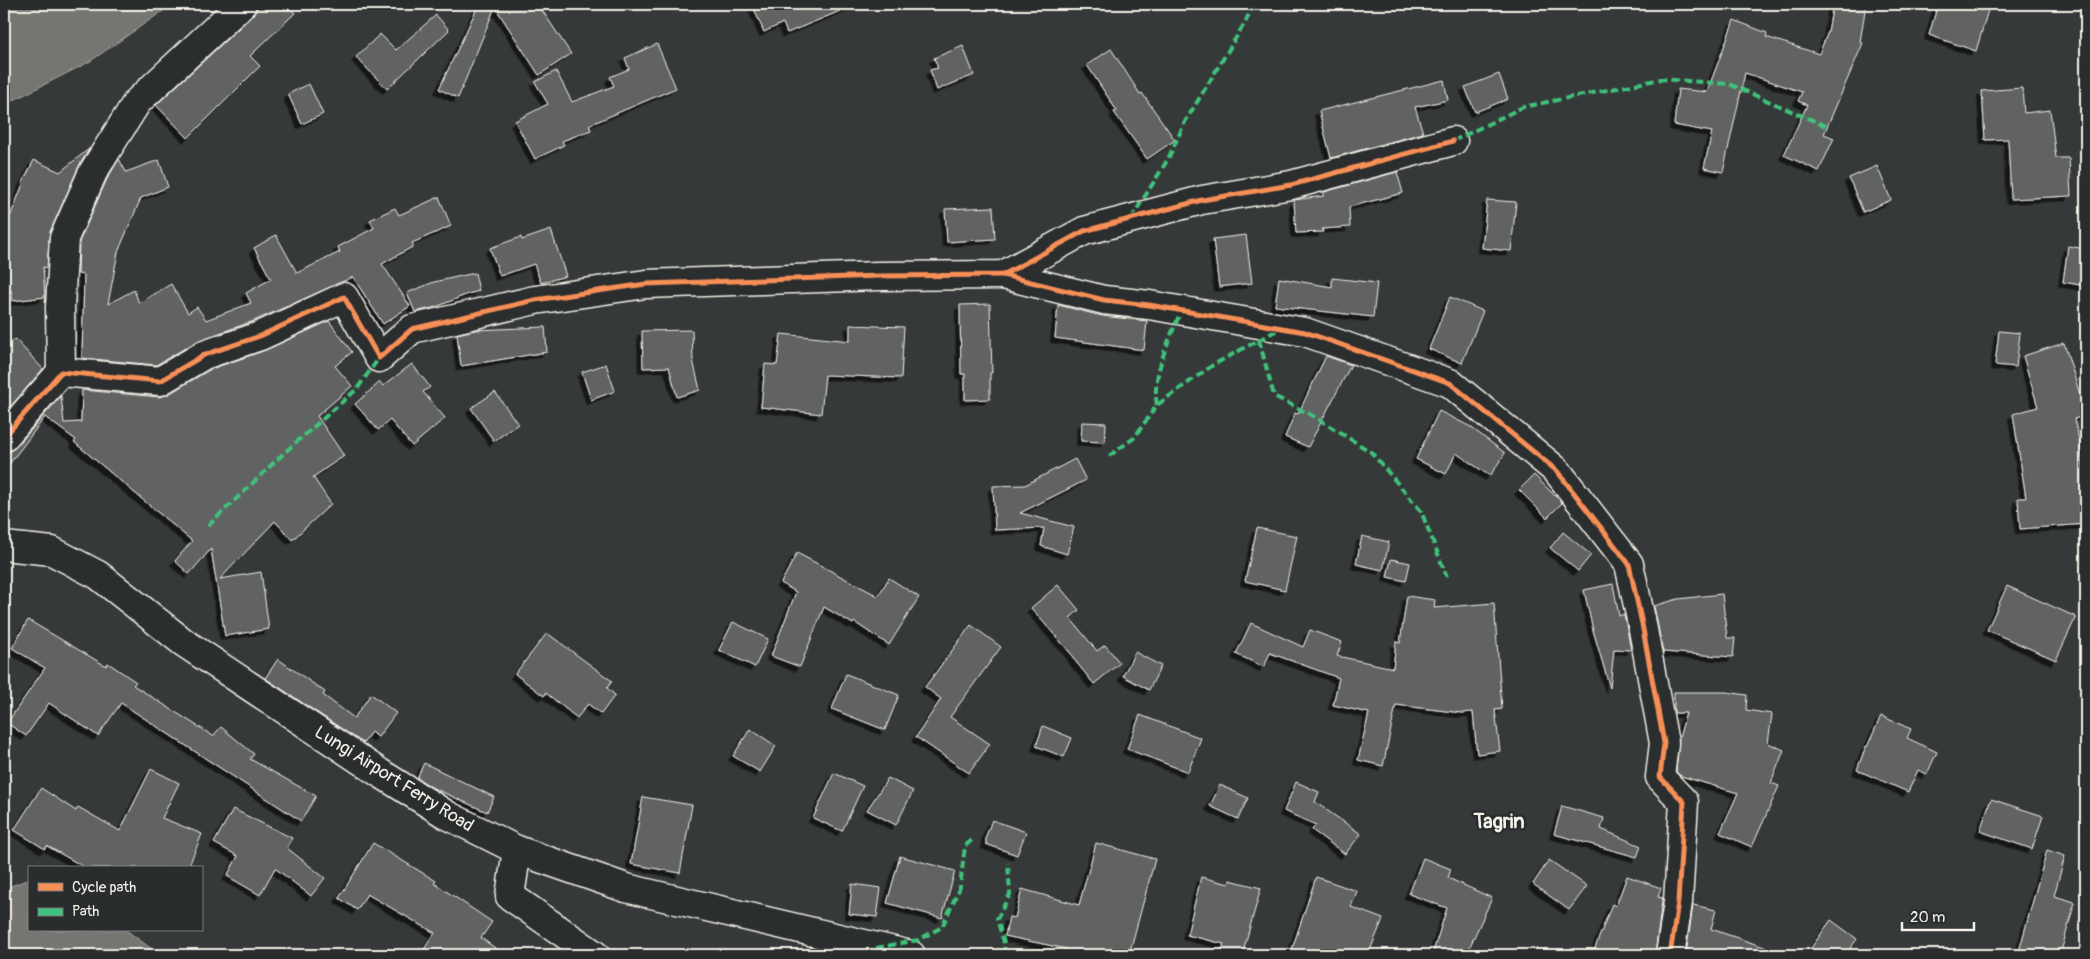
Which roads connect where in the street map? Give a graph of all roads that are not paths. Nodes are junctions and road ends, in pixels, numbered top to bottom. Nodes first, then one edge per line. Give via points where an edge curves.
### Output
1 (242, 4) edge
2 (1453, 141) dead end
3 (1003, 275) junction
4 (61, 372) junction
5 (4, 437) edge
6 (4, 546) edge
7 (517, 850) junction
8 (594, 955) edge
9 (911, 955) edge
10 (1670, 955) edge

1 - 4 street via 137,102 93,172 64,238
2 - 3 street via 1291,185 1202,200 1084,231
3 - 4 street via 646,284 535,300 412,329 379,358 344,297 260,336 204,355 160,380
3 - 10 street via 1104,300 1305,332 1450,383 1557,471 1629,564 1664,743 1660,777 1684,802 1678,902
4 - 5 street
6 - 7 street, Lungi Airport Ferry Road via 52,551 98,575 183,642 380,773 447,815
7 - 8 street via 510,896
7 - 9 street, Lungi Airport Ferry Road via 626,888

